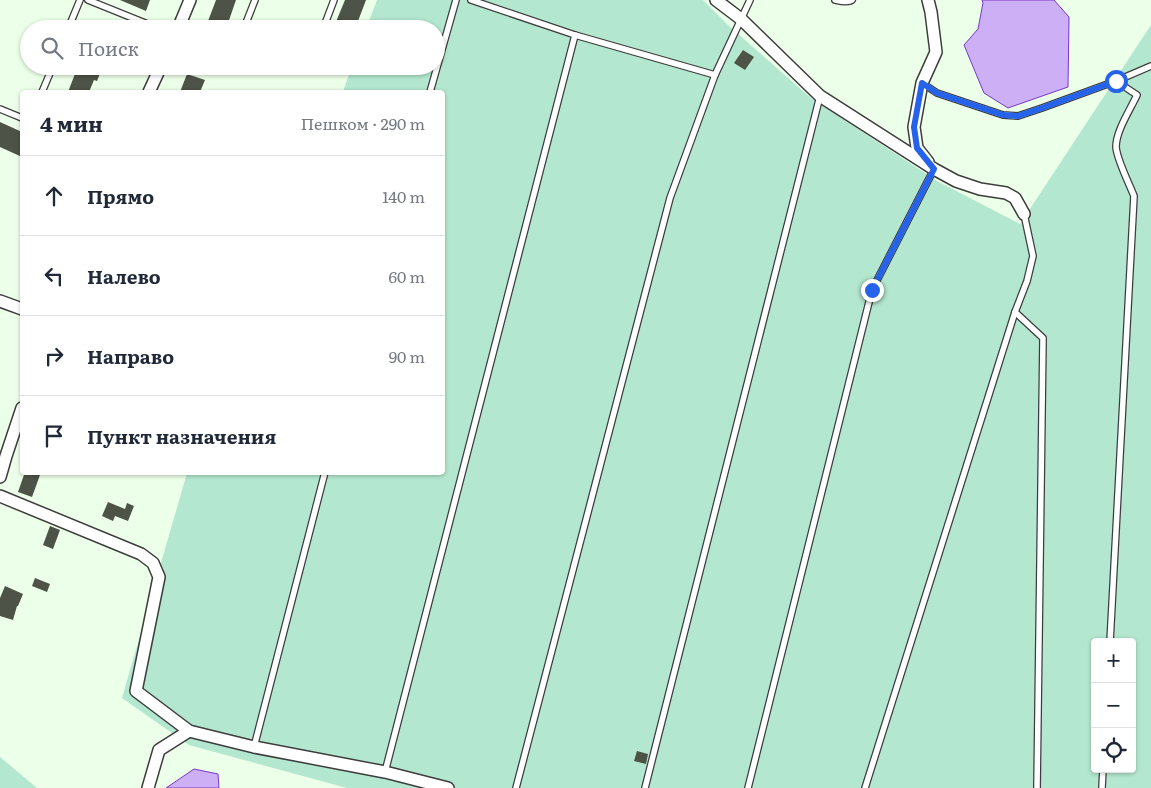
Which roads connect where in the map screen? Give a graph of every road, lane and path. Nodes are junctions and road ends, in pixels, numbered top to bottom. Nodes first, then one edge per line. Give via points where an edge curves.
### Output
1 (80, 0) edge
2 (88, 0) edge
3 (190, 0) edge
4 (255, 0) edge
5 (334, 0) edge
6 (456, 0) edge
7 (471, 0) edge
8 (716, 0) edge
9 (750, 0) edge
10 (835, 0) edge
11 (852, 0) edge
12 (928, 0) edge
13 (741, 19) junction
14 (72, 20) edge
15 (138, 20) edge
16 (182, 20) edge
17 (247, 20) edge
18 (326, 20) edge
19 (575, 35) junction
20 (445, 39) edge
21 (1151, 66) edge
22 (49, 75) edge
23 (157, 75) edge
24 (435, 75) edge
25 (715, 75) junction
26 (1116, 81) junction
27 (922, 83) junction
28 (43, 90) edge
29 (150, 90) edge
30 (431, 90) edge
31 (820, 96) junction
32 (0, 109) edge
33 (20, 117) edge
34 (934, 169) junction
35 (1024, 214) joint
36 (0, 301) edge
37 (20, 308) edge
38 (1015, 312) junction
39 (20, 415) edge
40 (3, 455) edge
41 (324, 475) edge
42 (0, 477) edge
43 (0, 496) edge
44 (1110, 638) edge
45 (188, 731) junction
46 (254, 747) junction
47 (385, 772) junction
48 (1103, 773) edge
49 (148, 788) edge
50 (448, 788) edge
51 (516, 788) edge
52 (645, 788) edge
53 (748, 788) edge
54 (864, 788) edge
55 (1037, 788) edge
56 (1102, 788) edge

1 - 14 lane
2 - 15 lane
3 - 16 street
4 - 17 lane
5 - 18 lane
6 - 20 lane
7 - 19 lane
8 - 13 street
9 - 13 lane
10 - 11 lane
12 - 27 street via 936,52
13 - 25 lane
13 - 31 street
19 - 25 lane
19 - 47 lane
21 - 26 lane
22 - 28 lane
23 - 29 street
24 - 30 lane
25 - 51 lane via 670,198
26 - 27 lane via 1018,116 1003,115 937,93
26 - 44 lane via 1137,95 1119,131 1116,147 1134,196
27 - 34 street via 914,127 917,148
31 - 34 street
31 - 52 lane
32 - 33 lane
34 - 35 street via 956,181 1006,193 1015,198
34 - 53 lane via 872,290
35 - 38 lane via 1033,256
36 - 37 street
38 - 54 lane
38 - 55 lane via 1043,338
39 - 40 street
40 - 42 street
41 - 46 lane
43 - 45 street via 141,554 153,563 159,577 136,691
45 - 46 street
45 - 49 street via 159,750
46 - 47 street
47 - 50 street
48 - 56 lane

